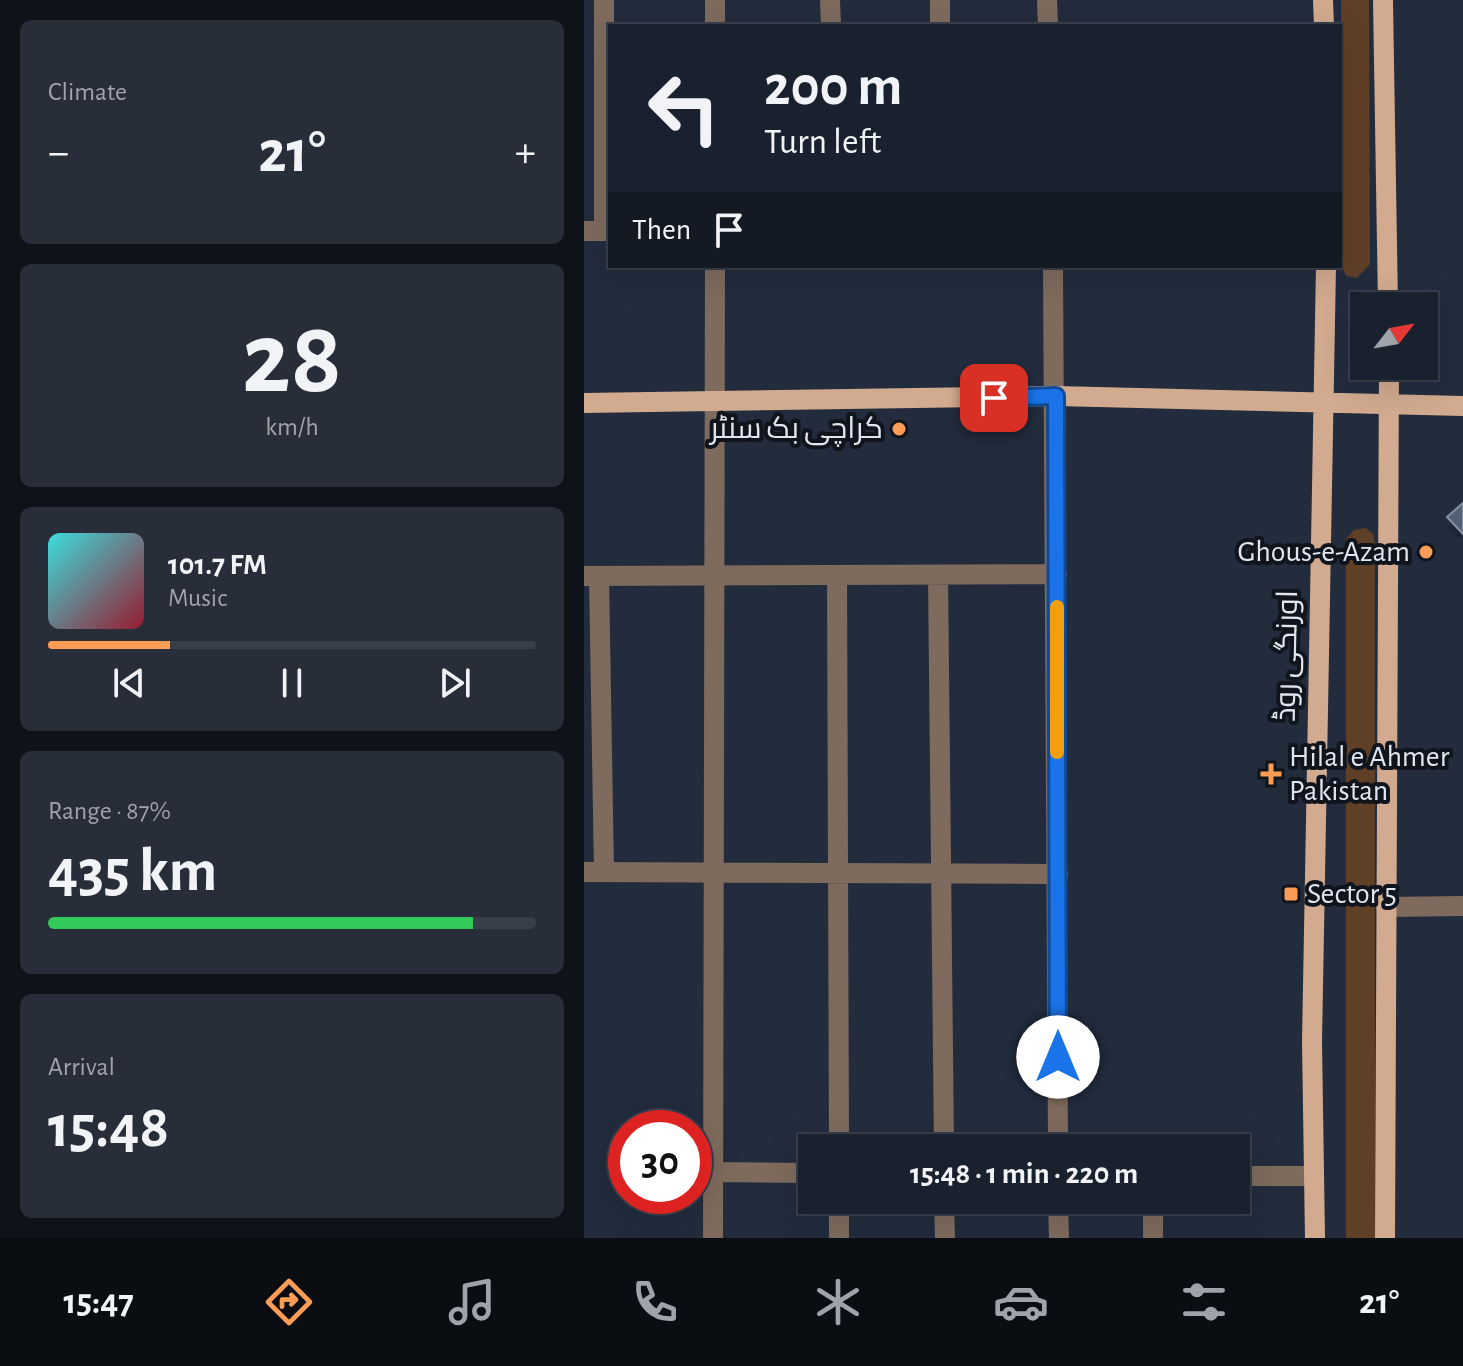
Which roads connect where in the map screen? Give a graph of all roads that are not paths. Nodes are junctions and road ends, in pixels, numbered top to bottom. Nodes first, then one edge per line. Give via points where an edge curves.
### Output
1 (604, 0) edge
2 (715, 0) edge
3 (830, 0) edge
4 (940, 0) edge
5 (1047, 0) edge
6 (1323, 0) edge
7 (1383, 0) edge
8 (715, 24) edge
9 (831, 24) edge
10 (940, 24) edge
11 (1048, 24) edge
12 (1324, 24) edge
13 (599, 231) edge
14 (715, 268) edge
15 (1053, 268) edge
16 (1326, 268) edge
17 (1388, 292) edge
18 (1389, 380) edge
19 (1056, 396) junction
20 (584, 403) edge
21 (715, 403) junction
22 (1321, 403) junction
23 (1390, 405) junction
24 (1463, 406) edge
25 (1057, 574) junction
26 (837, 575) junction
27 (938, 575) junction
28 (592, 576) edge
29 (714, 576) junction
30 (594, 872) edge
31 (714, 873) junction
32 (838, 873) junction
33 (941, 874) junction
34 (1058, 874) junction
35 (1463, 906) edge
36 (1386, 907) junction
37 (839, 1134) edge
38 (944, 1134) edge
39 (1058, 1134) edge
40 (713, 1172) junction
41 (798, 1173) edge
42 (1250, 1176) edge
43 (1313, 1176) junction
44 (839, 1214) edge
45 (944, 1214) edge
46 (1058, 1214) edge
47 (1153, 1214) edge
48 (713, 1238) edge
49 (839, 1238) edge
50 (945, 1238) edge
51 (1059, 1238) edge
52 (1153, 1238) edge
53 (1315, 1238) edge
54 (1385, 1238) edge

1 - 13 street
2 - 8 street
3 - 9 street
4 - 10 street
5 - 11 street
6 - 12 main road
7 - 17 main road
14 - 21 street
15 - 19 street
16 - 22 main road, اورنگی روڈ
18 - 23 main road
19 - 21 main road
19 - 22 main road
19 - 25 street
20 - 21 main road
21 - 29 street
22 - 23 main road
22 - 43 main road, اورنگی روڈ
23 - 24 main road
23 - 36 main road
25 - 27 street
25 - 34 street
26 - 27 street
26 - 29 street
26 - 32 street
27 - 33 street
28 - 29 street
28 - 30 street
29 - 31 street
30 - 31 street
31 - 32 street
31 - 40 street
32 - 33 street
32 - 37 street
33 - 34 street
33 - 38 street
34 - 39 street
35 - 36 street
36 - 54 main road
40 - 41 street
40 - 48 street
42 - 43 street
43 - 53 main road, اورنگی روڈ
44 - 49 street
45 - 50 street
46 - 51 street
47 - 52 street

